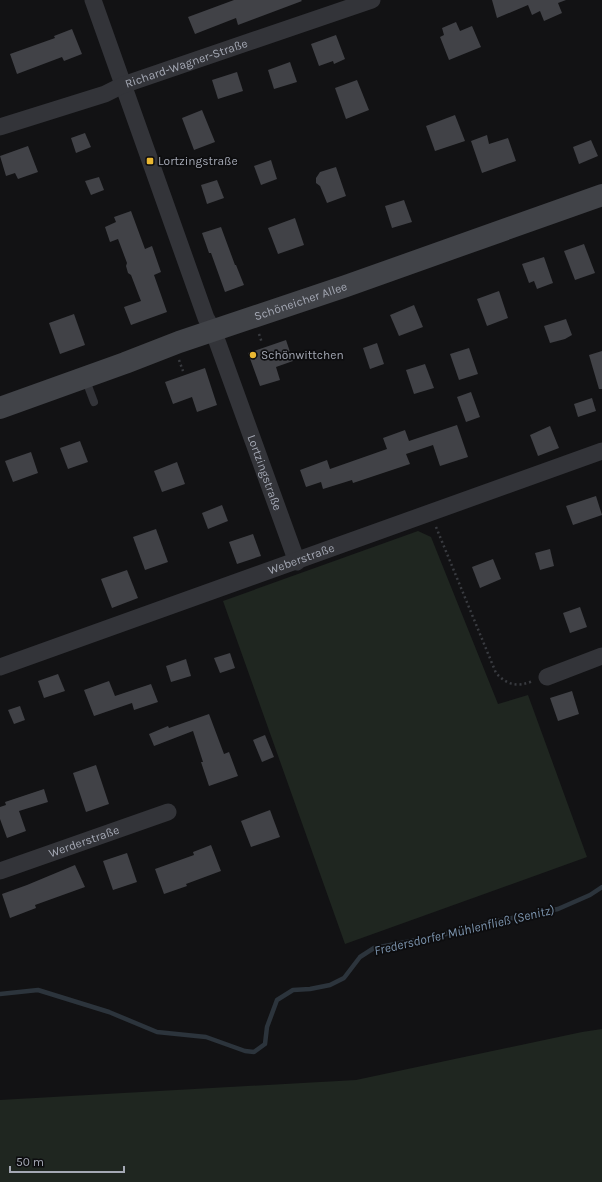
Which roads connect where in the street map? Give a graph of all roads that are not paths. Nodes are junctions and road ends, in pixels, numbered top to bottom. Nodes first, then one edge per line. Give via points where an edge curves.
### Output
1 (93, 0) edge
2 (372, 0) edge
3 (123, 85) junction
4 (0, 127) edge
5 (602, 195) edge
6 (213, 330) junction
7 (84, 378) junction
8 (94, 402) dead end
9 (0, 408) edge
10 (602, 452) edge
11 (297, 562) junction
12 (602, 656) edge
13 (0, 667) edge
14 (547, 677) road end
15 (168, 812) dead end
16 (0, 871) edge

1 - 3 street, Lortzingstraße
2 - 3 street, Richard-Wagner-Straße
3 - 4 street, Richard-Wagner-Straße via 106,94
3 - 6 street, Lortzingstraße via 206,318
5 - 6 street, Schöneicher Allee via 346,286
6 - 7 street, Schöneicher Allee
6 - 11 street, Lortzingstraße
7 - 8 lane
7 - 9 street, Schöneicher Allee
10 - 11 street, Weberstraße
11 - 13 street, Weberstraße
12 - 14 street
15 - 16 street, Werderstraße

